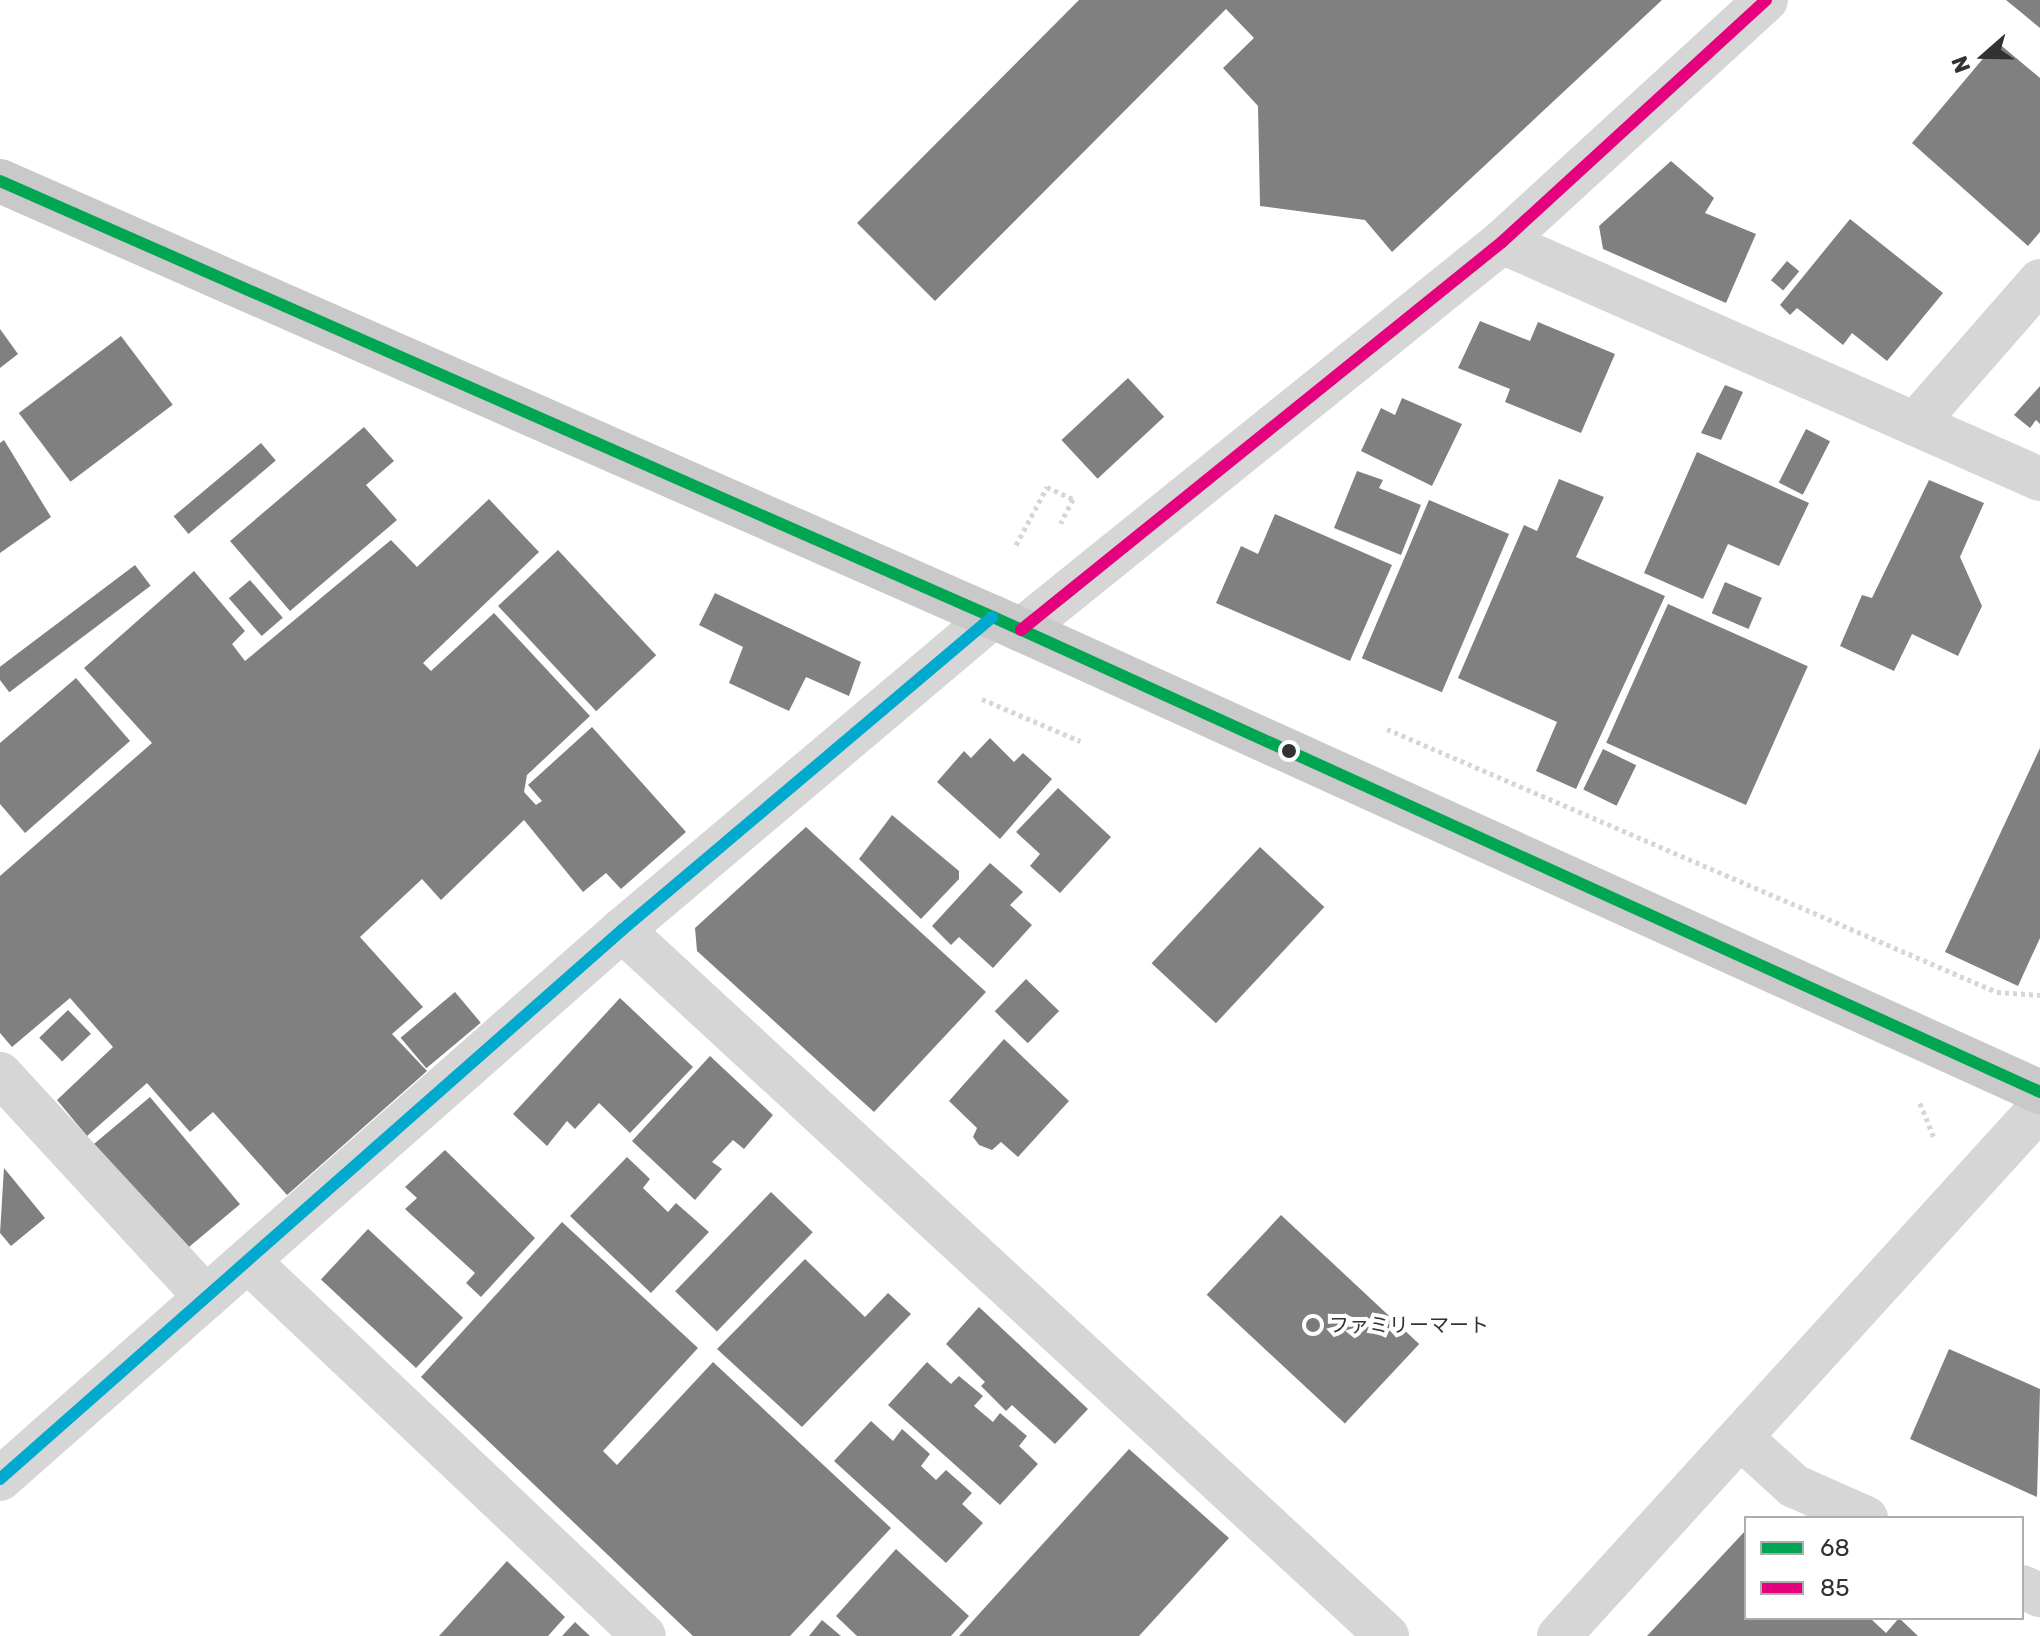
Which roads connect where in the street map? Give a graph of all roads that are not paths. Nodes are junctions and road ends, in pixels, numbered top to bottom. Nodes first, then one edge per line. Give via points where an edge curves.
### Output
1 (1766, 0) edge
2 (0, 181) edge
3 (1502, 242) junction
4 (2040, 281) edge
5 (1915, 424) junction
6 (2040, 479) edge
7 (1007, 624) junction
8 (622, 930) junction
9 (0, 1074) edge
10 (2040, 1092) edge
11 (2040, 1108) edge
12 (248, 1261) junction
13 (206, 1297) junction
14 (1741, 1438) junction
15 (0, 1479) edge
16 (1862, 1516) edge
17 (644, 1636) edge
18 (1387, 1636) edge
19 (1559, 1636) edge

1 - 3 street
2 - 7 main road
3 - 5 street
3 - 7 street
4 - 5 street
5 - 6 street
7 - 8 street
7 - 10 main road
8 - 12 street
8 - 18 street
9 - 13 street
11 - 14 street
12 - 13 street
12 - 17 street
13 - 15 street
14 - 16 street via 1794,1486
14 - 19 street

